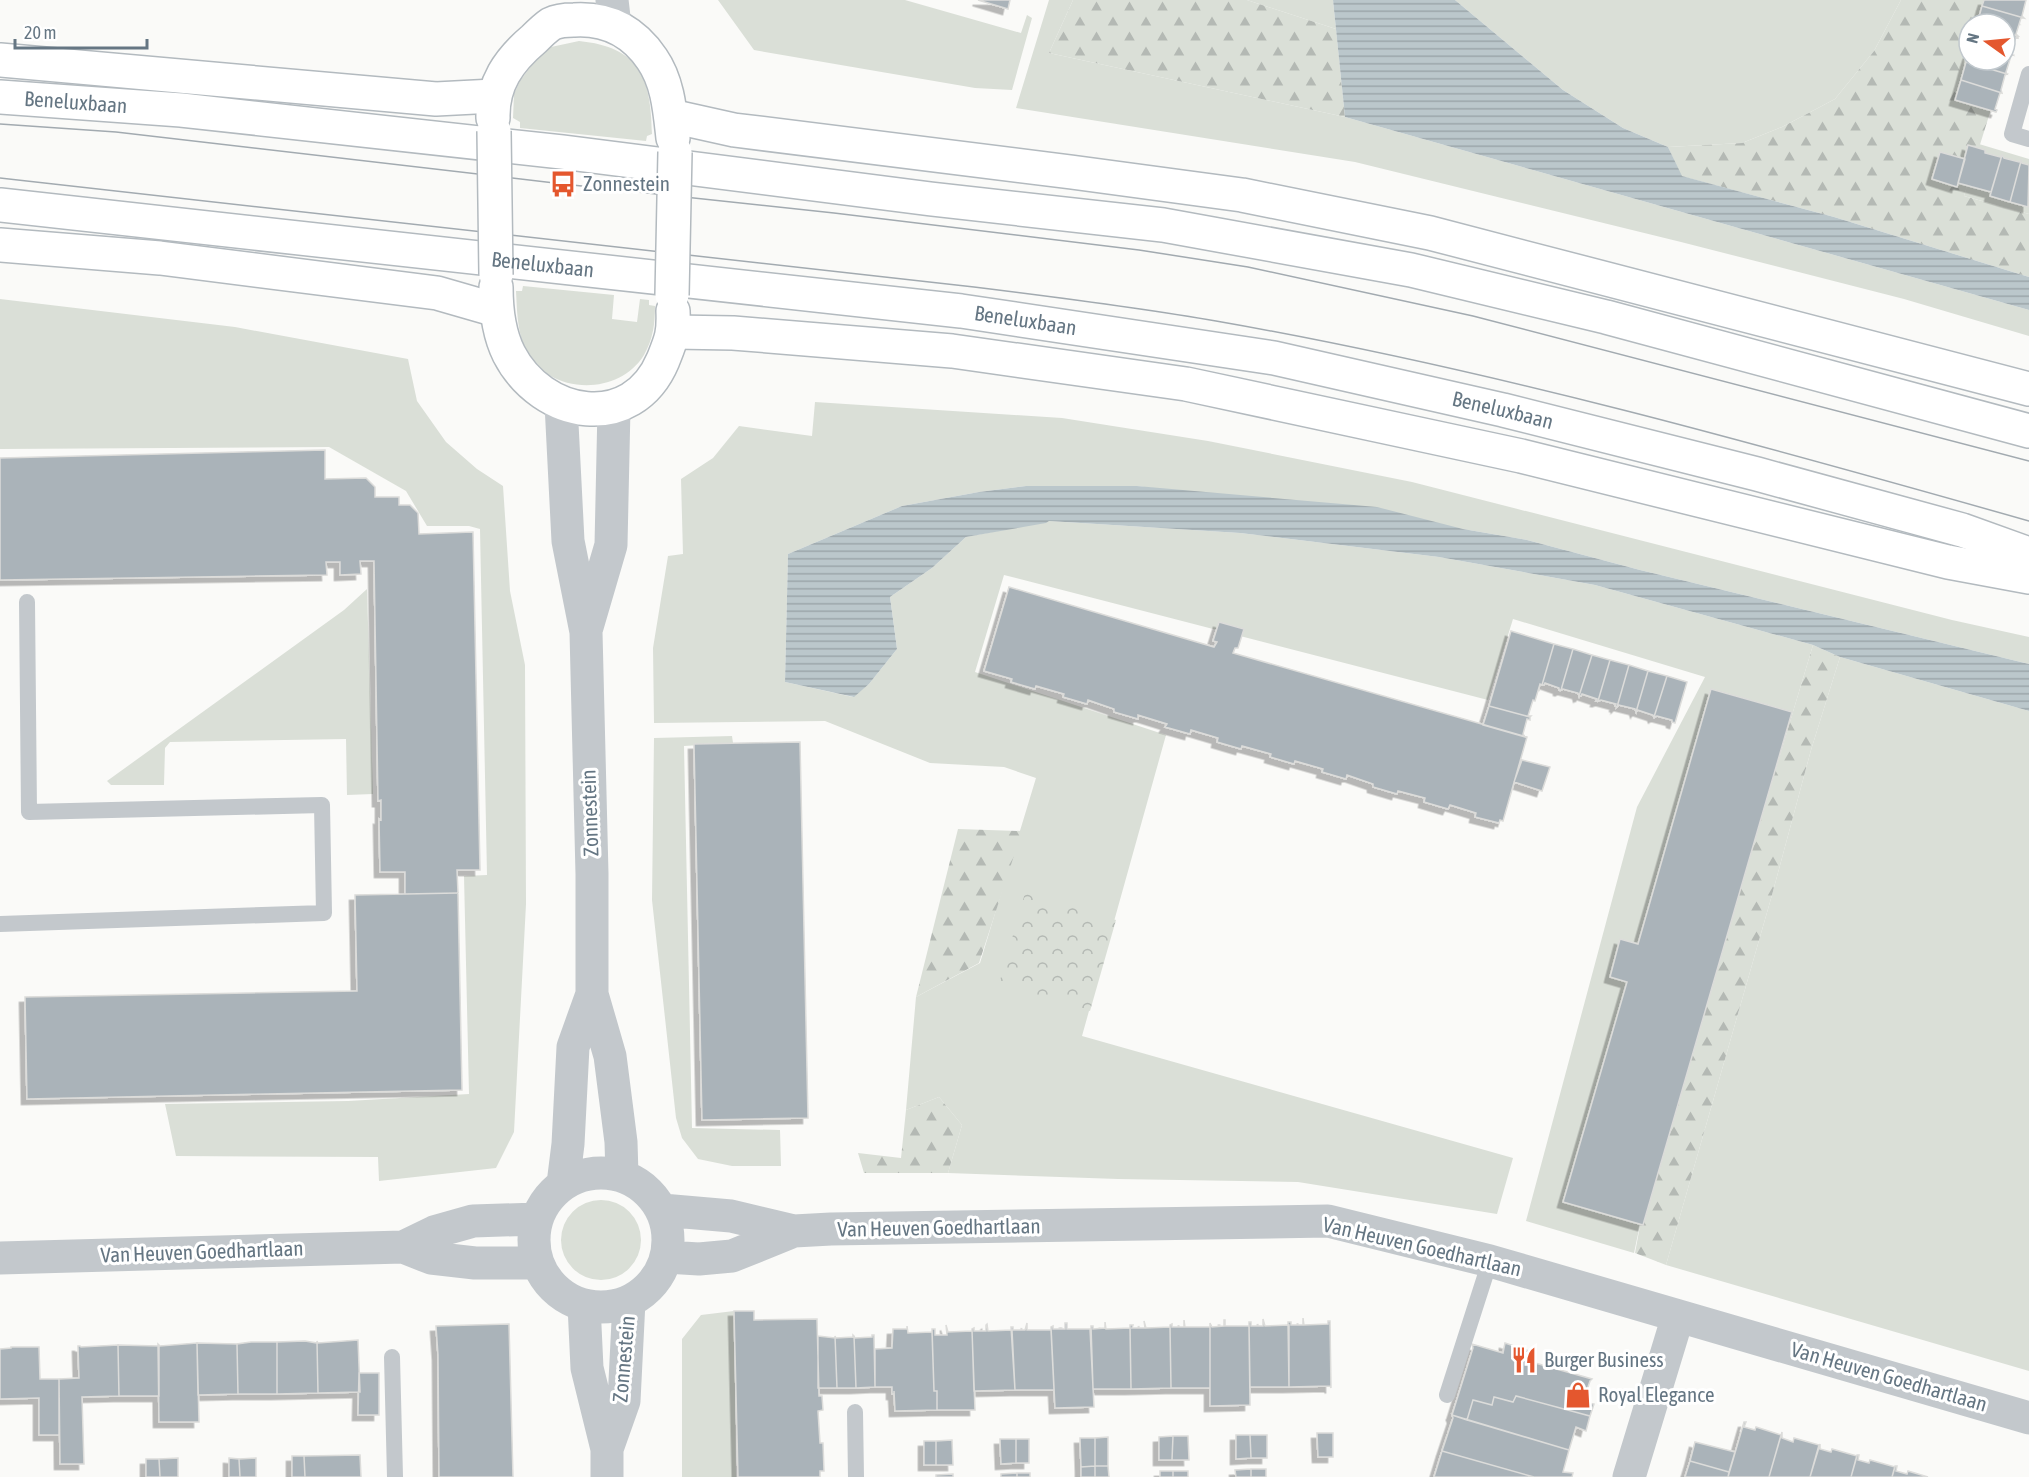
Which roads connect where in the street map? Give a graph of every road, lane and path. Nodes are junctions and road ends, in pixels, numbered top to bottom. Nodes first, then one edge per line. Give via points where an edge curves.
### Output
1 (553, 12) edge
2 (613, 13) edge
3 (0, 60) edge
4 (2029, 75) edge
5 (494, 96) junction
6 (0, 97) edge
7 (670, 116) junction
8 (2029, 139) edge
9 (0, 205) edge
10 (0, 245) edge
11 (496, 310) junction
12 (674, 333) junction
13 (2029, 389) edge
14 (561, 404) junction
15 (614, 408) junction
16 (2029, 431) edge
17 (2029, 554) edge
18 (2029, 578) edge
19 (27, 602) dead end
20 (585, 632) junction
21 (0, 924) edge
22 (592, 994) junction
23 (622, 1175) junction
24 (563, 1184) junction
25 (662, 1210) junction
26 (537, 1219) junction
27 (794, 1231) junction
28 (403, 1247) junction
29 (666, 1257) junction
30 (0, 1258) edge
31 (1490, 1261) junction
32 (537, 1263) junction
33 (629, 1302) junction
34 (584, 1305) junction
35 (1678, 1316) junction
36 (392, 1357) dead end
37 (1447, 1395) dead end
38 (855, 1412) dead end
39 (2029, 1418) edge
40 (607, 1463) edge
41 (395, 1477) edge
42 (856, 1477) edge
43 (1629, 1477) edge

1 - 2 main road via 570,20
1 - 5 main road via 503,72
2 - 7 main road via 653,60 665,87
3 - 5 main road, Beneluxbaan via 436,99
4 - 8 lane via 2012,134
5 - 11 main road, bridge
6 - 16 main road, Beneluxbaan via 181,110 1163,225 1422,273 1605,317
7 - 12 main road, bridge via 675,152
7 - 13 main road via 734,130 1242,195 1419,231
9 - 17 main road, Beneluxbaan via 961,311 1274,358 1503,410 1756,474 1962,530
10 - 11 main road via 160,258 437,293
11 - 14 main road via 508,353 523,375 540,392
12 - 15 main road via 657,374 636,397
12 - 18 main road via 733,333 952,351 1186,384 1521,456 1948,562
14 - 15 main road
14 - 20 street, Zonnestein via 568,541
15 - 20 street, Zonnestein via 611,545
19 - 21 lane via 29,812 322,805 324,913
20 - 22 street, Zonnestein
22 - 23 street, Zonnestein via 610,1056
22 - 24 street, Zonnestein via 573,1047
23 - 24 street via 592,1173
23 - 25 street via 652,1195
24 - 26 street via 547,1199
25 - 27 street, Van Heuven Goedhartlaan via 731,1216
25 - 29 street via 668,1232
26 - 28 street, Van Heuven Goedhartlaan via 473,1221 434,1232
26 - 32 street via 533,1241
27 - 29 street, Van Heuven Goedhartlaan via 732,1256
27 - 31 street, Van Heuven Goedhartlaan via 1328,1221
28 - 30 street, Van Heuven Goedhartlaan
28 - 32 street, Van Heuven Goedhartlaan via 431,1258 464,1262
29 - 33 street via 652,1284
31 - 35 street, Van Heuven Goedhartlaan
31 - 37 lane
32 - 34 street via 547,1282
33 - 34 street via 607,1307
33 - 40 street, Zonnestein via 624,1401
34 - 40 street, Zonnestein via 587,1368
35 - 39 street, Van Heuven Goedhartlaan
35 - 43 street
36 - 41 lane
38 - 42 lane

